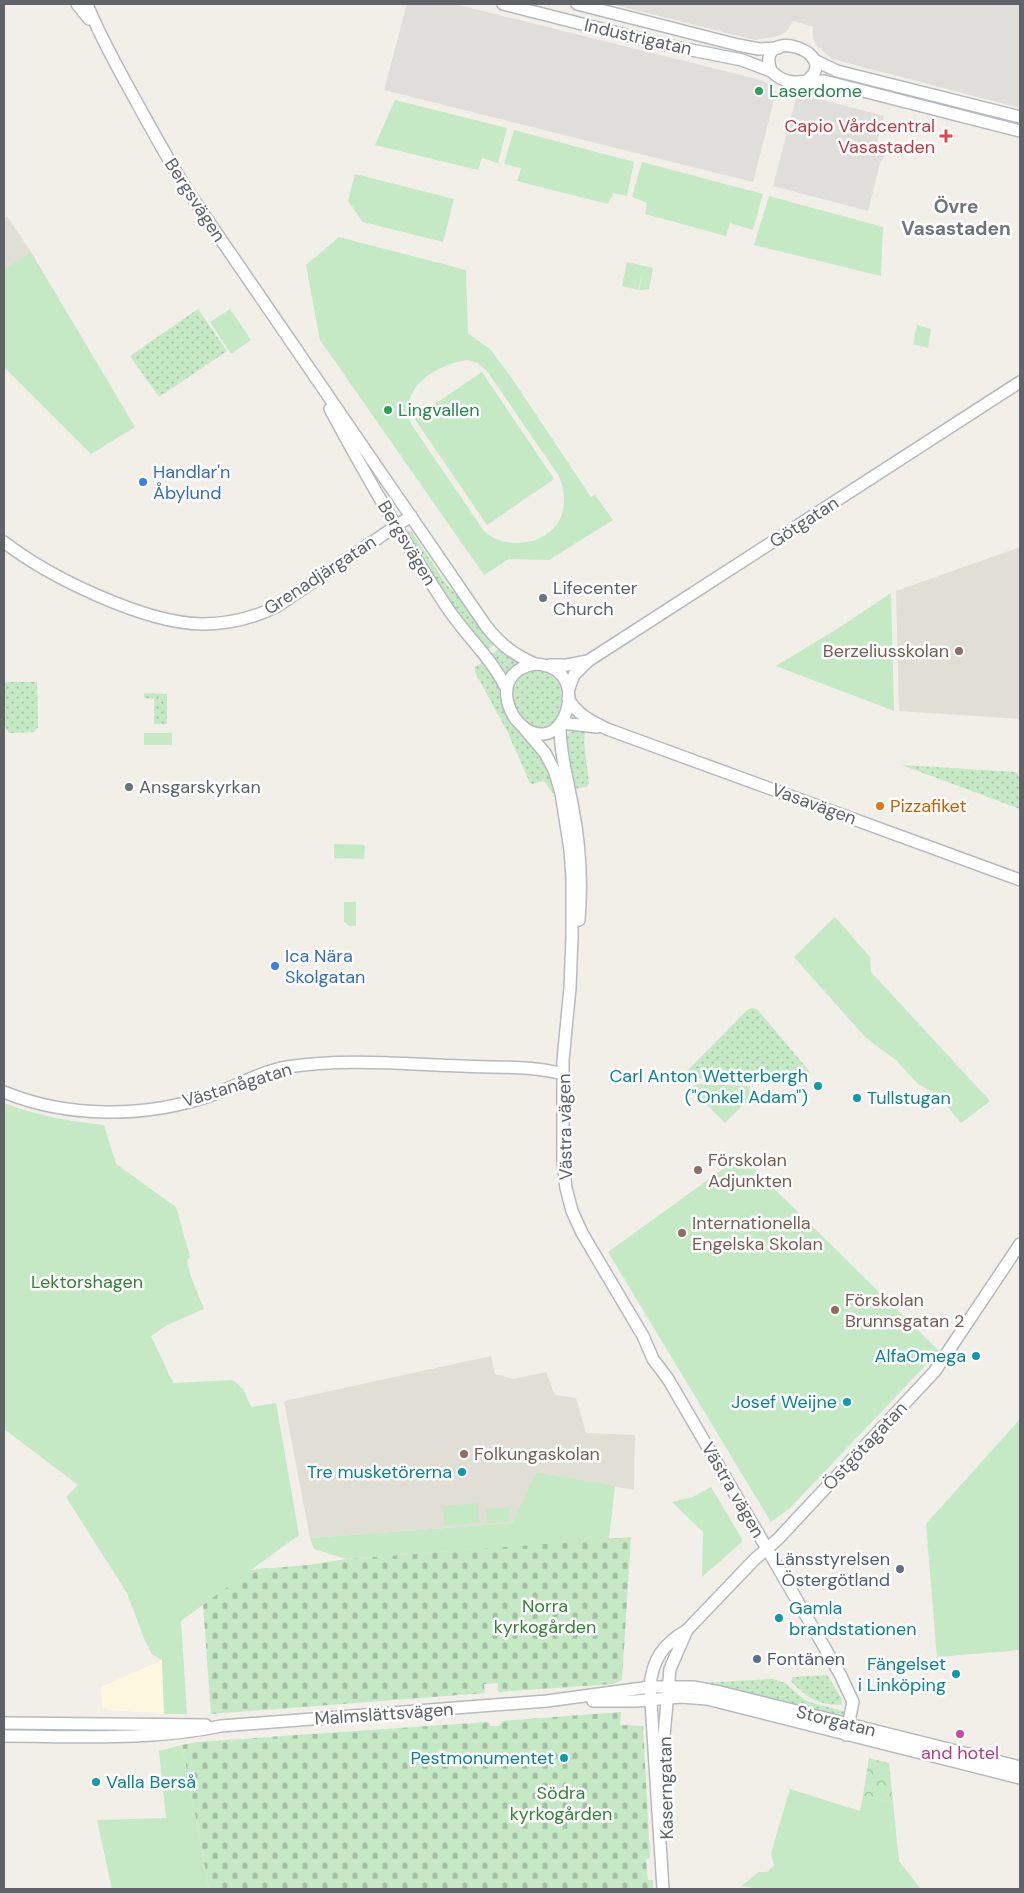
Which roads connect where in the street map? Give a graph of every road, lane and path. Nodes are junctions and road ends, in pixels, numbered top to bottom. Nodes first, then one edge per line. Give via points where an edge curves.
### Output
1 (77, 4) edge
2 (87, 4) edge
3 (503, 4) edge
4 (577, 4) edge
5 (96, 29) junction
6 (778, 48) junction
7 (814, 60) junction
8 (771, 71) junction
9 (805, 82) junction
10 (1020, 117) edge
11 (1020, 131) edge
12 (306, 364) junction
13 (1020, 382) edge
14 (412, 516) junction
15 (396, 525) junction
16 (4, 542) edge
17 (588, 661) junction
18 (540, 664) junction
19 (506, 688) junction
20 (568, 693) junction
21 (561, 724) junction
22 (523, 727) junction
23 (607, 729) junction
24 (1020, 880) edge
25 (570, 988) junction
26 (563, 1074) junction
27 (4, 1092) edge
28 (1020, 1244) edge
29 (767, 1549) junction
30 (687, 1630) junction
31 (659, 1693) junction
32 (4, 1723) edge
33 (221, 1726) junction
34 (848, 1730) junction
35 (4, 1736) edge
36 (1020, 1767) edge
37 (1020, 1778) edge
38 (663, 1889) edge
39 (670, 1889) edge

1 - 5 main road, Bergsvägen
2 - 5 main road, Bergsvägen
3 - 8 main road, Industrigatan via 661,44 742,60
4 - 6 main road, Industrigatan via 738,44
5 - 12 main road, Bergsvägen via 187,190
6 - 7 main road via 797,46
6 - 8 main road via 770,57
7 - 9 main road via 813,74
7 - 10 main road via 838,71
8 - 9 main road via 783,80
9 - 11 main road via 824,81
12 - 14 main road, Bergsvägen
12 - 15 main road, Bergsvägen
13 - 17 main road, Götgatan
14 - 15 main road, Grenadjärgatan
14 - 18 main road, Bergsvägen via 493,636 512,653
15 - 16 main road, Grenadjärgatan via 276,607 238,621 212,624 172,620 112,601 41,567
15 - 19 main road, Bergsvägen via 446,607 495,667
17 - 18 main road, Götgatan via 567,665
17 - 20 main road, Götgatan via 574,675
18 - 19 main road via 519,669
18 - 20 main road via 560,672 566,679
19 - 22 main road via 510,708
20 - 21 main road
20 - 23 main road, Vasavägen via 577,711
21 - 22 main road via 543,734
21 - 23 main road, Vasavägen
21 - 25 main road, Västra vägen via 561,749 581,878 576,958
22 - 25 main road, Västra vägen via 550,761 564,812 572,878
23 - 24 main road, Vasavägen
25 - 26 main road, Västra vägen
26 - 27 main road, Västanågatan via 546,1070 329,1063 280,1068 208,1096 170,1106 108,1112 49,1106
26 - 29 main road, Västra vägen via 563,1162 569,1200 582,1233
28 - 29 main road, Östgötagatan via 934,1371
29 - 30 main road, Östgötagatan
29 - 34 main road, Västra vägen via 853,1698
30 - 31 main road, Östgötagatan
30 - 31 main road, Östgötagatan via 670,1642 654,1665
31 - 33 main road, Malmslättsvägen
31 - 34 main road, Storgatan via 707,1699
31 - 38 main road, Kaserngatan
31 - 39 main road, Kaserngatan
32 - 33 main road, Malmslättsvägen
33 - 35 main road, Malmslättsvägen via 158,1735
34 - 36 main road, Storgatan
34 - 37 main road, Storgatan

